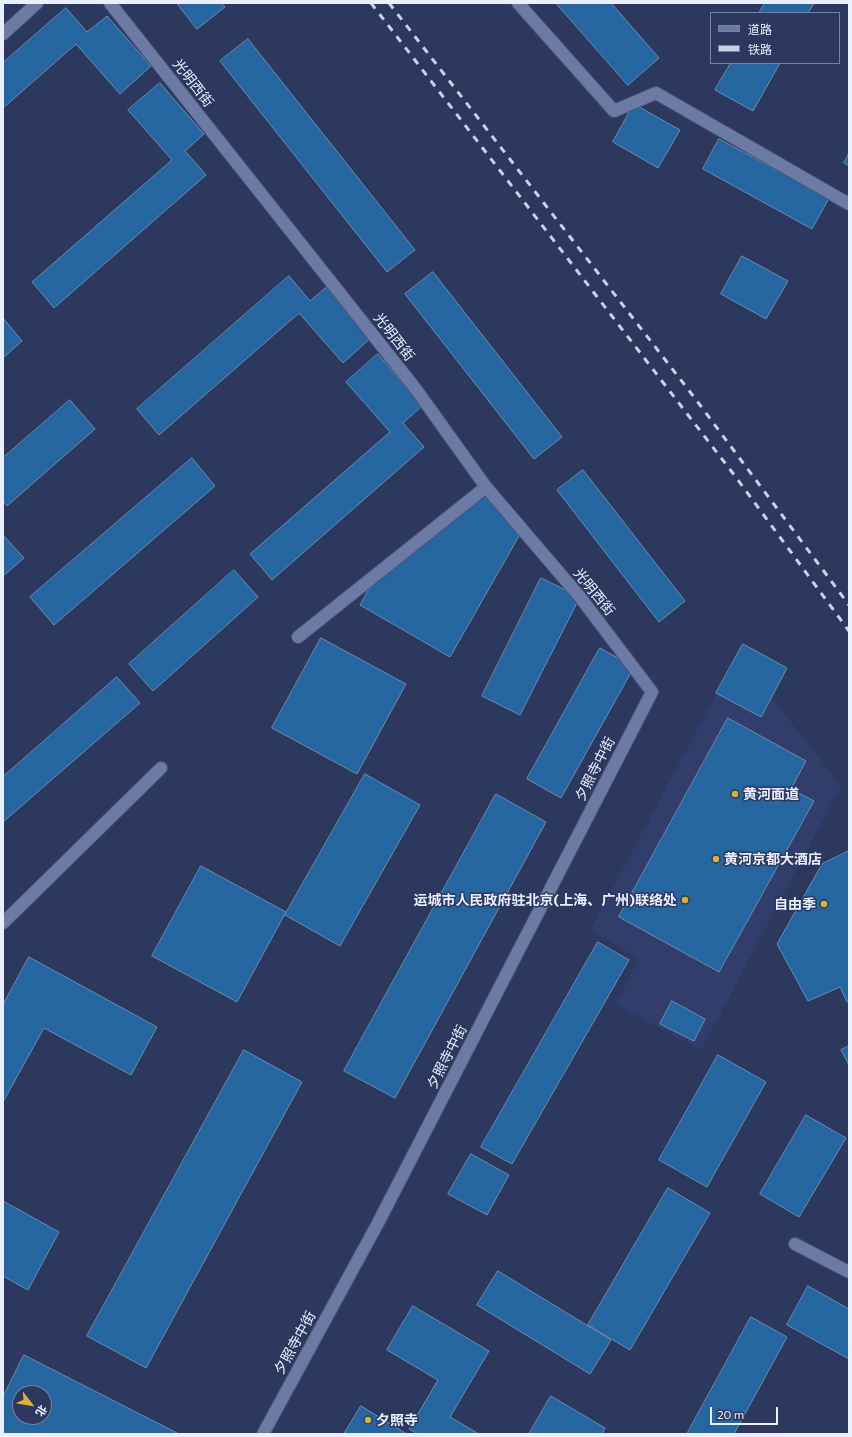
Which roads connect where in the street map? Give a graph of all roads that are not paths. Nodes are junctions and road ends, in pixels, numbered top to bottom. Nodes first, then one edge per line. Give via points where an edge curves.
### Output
1 (37, 3) edge
2 (110, 3) edge
3 (518, 3) edge
4 (3, 34) edge
5 (849, 204) edge
6 (486, 486) junction
7 (298, 637) dead end
8 (652, 692) joint
9 (161, 768) dead end
10 (3, 922) edge
11 (795, 1244) dead end
12 (849, 1272) edge
13 (263, 1434) edge

1 - 4 street
2 - 6 street, 光明西街 via 415,388
3 - 5 street via 614,111 656,93
6 - 7 street
6 - 8 street, 光明西街 via 580,597
8 - 13 street, 夕照寺中街 via 378,1223
9 - 10 street
11 - 12 street

